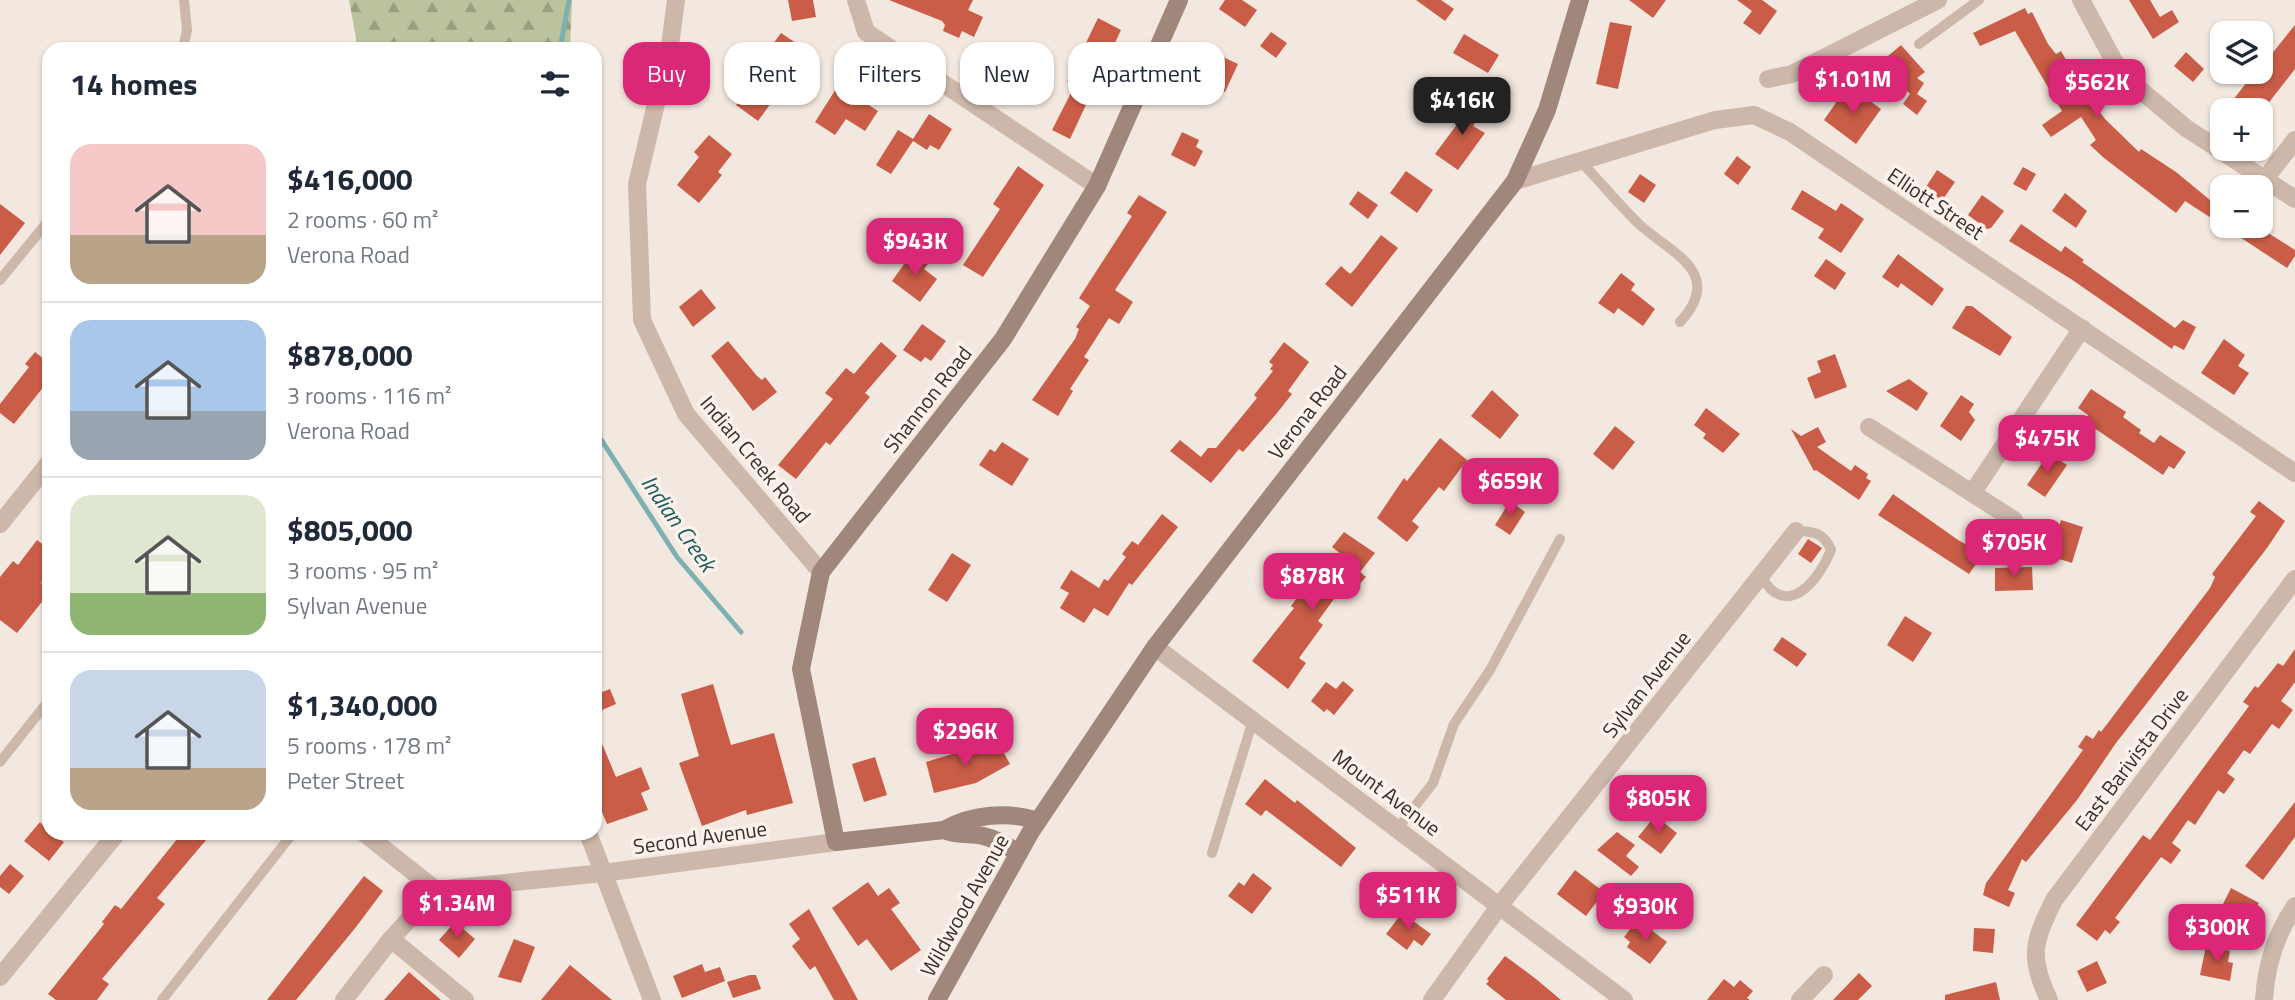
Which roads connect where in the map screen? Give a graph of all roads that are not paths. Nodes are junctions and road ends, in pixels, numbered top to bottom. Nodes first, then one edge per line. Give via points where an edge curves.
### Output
1 (184, 0) edge
2 (676, 0) edge
3 (856, 0) edge
4 (1179, 0) edge
5 (1580, 0) edge
6 (1938, 0) edge
7 (1979, 0) edge
8 (2081, 0) edge
9 (184, 42) edge
10 (1919, 44) dead end
11 (1768, 79) dead end
12 (2295, 140) edge
13 (1580, 161) junction
14 (2259, 175) edge
15 (2268, 175) edge
16 (1515, 181) junction
17 (2273, 184) edge
18 (1097, 186) junction
19 (2295, 199) edge
20 (42, 229) edge
21 (0, 280) edge
22 (1680, 321) dead end
23 (2082, 328) junction
24 (1869, 427) dead end
25 (42, 472) edge
26 (2295, 473) edge
27 (1973, 492) junction
28 (2014, 520) dead end
29 (0, 524) edge
30 (1796, 531) joint
31 (1559, 539) dead end
32 (821, 572) junction
33 (1760, 576) junction
34 (2295, 579) edge
35 (1155, 647) junction
36 (42, 709) edge
37 (1253, 720) junction
38 (0, 762) edge
39 (1034, 827) junction
40 (1398, 828) junction
41 (944, 831) junction
42 (111, 840) edge
43 (288, 840) edge
44 (372, 840) edge
45 (590, 840) edge
46 (836, 842) junction
47 (1019, 853) junction
48 (1212, 853) dead end
49 (603, 873) junction
50 (436, 890) junction
51 (1500, 905) junction
52 (2295, 906) edge
53 (391, 939) junction
54 (1824, 975) dead end
55 (0, 977) edge
56 (162, 1000) edge
57 (344, 1000) edge
58 (465, 1000) edge
59 (652, 1000) edge
60 (937, 1000) edge
61 (1432, 1000) edge
62 (1624, 1000) edge
63 (1800, 1000) edge
64 (2049, 1000) edge
65 (2264, 1000) edge

1 - 9 lane
2 - 32 street, Indian Creek Road via 637,184 642,320 686,414
3 - 18 street via 866,32
4 - 18 street, Shannon Road
5 - 16 street, Verona Road via 1547,110
6 - 11 street via 1792,74
7 - 10 lane
8 - 14 street via 2121,74 2186,128
12 - 15 street
13 - 16 street, Elliott Street
13 - 22 lane via 1640,225 1692,267 1698,288 1690,311
13 - 23 street, Elliott Street via 1715,120 1754,115 1790,132
16 - 35 street, Verona Road
17 - 19 street
18 - 32 street, Shannon Road via 1003,339
20 - 21 lane
23 - 26 street, Elliott Street
23 - 27 street
24 - 27 street
25 - 29 street
27 - 28 street
30 - 33 street, Sylvan Avenue
30 - 33 lane via 1819,533 1831,550 1813,581 1801,594 1785,596 1770,589
31 - 40 lane via 1490,670 1454,724 1433,783
32 - 46 street, Shannon Road via 801,669
33 - 51 street, Sylvan Avenue
34 - 64 street, East Barivista Drive via 2054,900 2035,939 2039,980
35 - 37 street, Mount Avenue
35 - 39 street, Verona Road
36 - 38 lane
37 - 40 street, Mount Avenue
37 - 48 lane
39 - 41 street, Second Avenue via 1020,815 983,817
39 - 47 street, Wildwood Avenue
40 - 51 street, Mount Avenue
41 - 46 street, Second Avenue
41 - 47 street, Second Avenue via 981,835
42 - 55 street
43 - 56 lane
44 - 50 street
45 - 49 street
46 - 49 street, Second Avenue
47 - 60 street, Wildwood Avenue
49 - 50 street, Second Avenue
49 - 59 street
50 - 53 street
51 - 61 street, Sylvan Avenue
51 - 62 street, Mount Avenue
52 - 65 street via 2274,942
53 - 57 street
53 - 58 street
54 - 63 street

